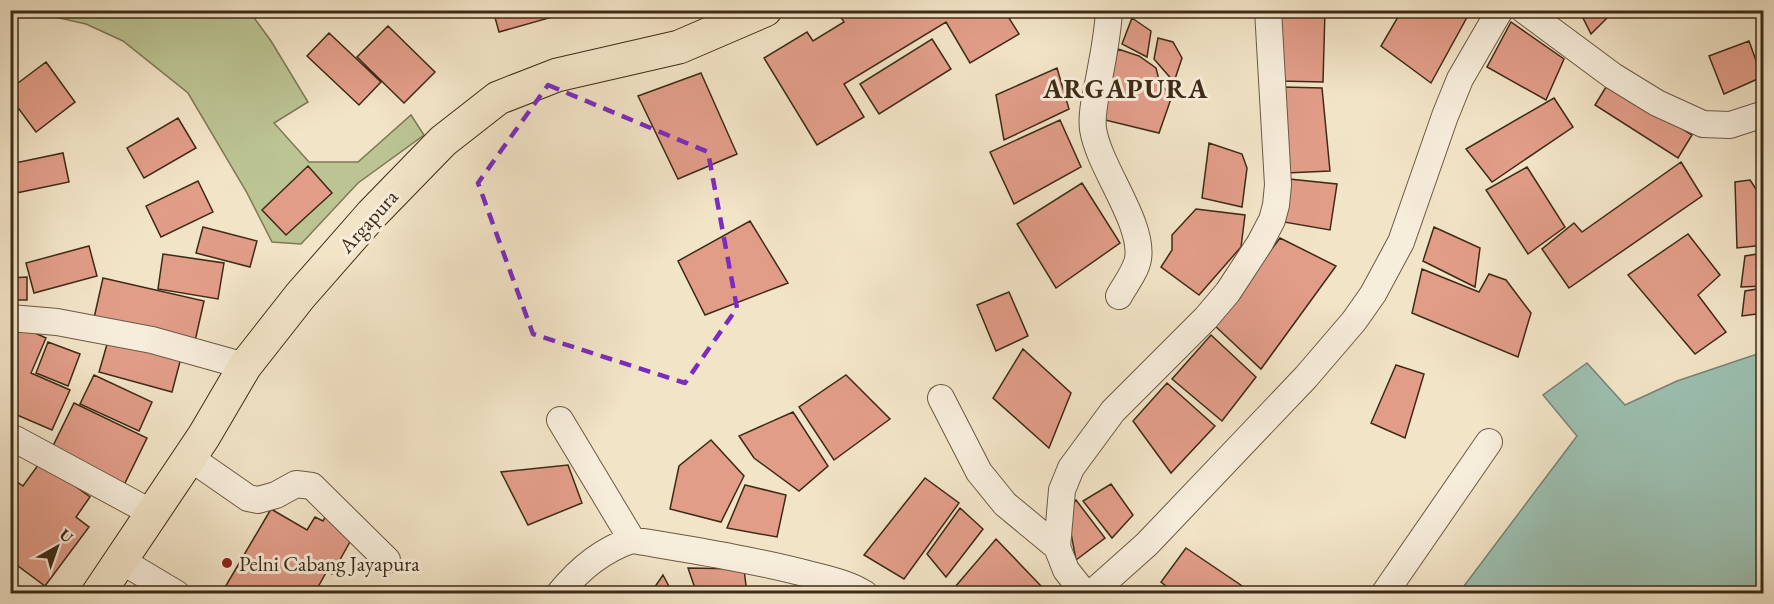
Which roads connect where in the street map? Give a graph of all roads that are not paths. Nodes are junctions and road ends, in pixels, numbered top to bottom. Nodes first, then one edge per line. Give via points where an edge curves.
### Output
1 (765, 10) edge
2 (1109, 10) edge
3 (1268, 10) edge
4 (1500, 10) edge
5 (1524, 10) edge
6 (1764, 114) edge
7 (1119, 296) dead end
8 (10, 318) edge
9 (245, 366) junction
10 (941, 398) dead end
11 (560, 420) dead end
12 (15, 440) dead end
13 (1490, 442) dead end
14 (189, 457) junction
15 (152, 513) junction
16 (632, 540) junction
17 (1057, 547) junction
18 (120, 560) junction
19 (387, 560) dead end
20 (98, 594) edge
21 (177, 594) edge
22 (558, 594) edge
23 (865, 594) edge
24 (1085, 594) edge
25 (1092, 594) edge
26 (1384, 594) edge

1 - 9 highway, Argapura via 679,46 557,75 498,98 443,141 372,214
2 - 7 street via 1093,127 1098,148 1138,241 1138,261
3 - 17 street via 1278,185 1272,220 1228,292 1113,411 1071,468 1062,490
4 - 25 street via 1460,80 1401,242 1373,294 1306,377 1147,544
5 - 6 street via 1613,76 1657,104 1703,124 1730,125
8 - 9 street via 57,322 152,340
9 - 14 highway, Argapura
10 - 17 street via 979,472 1005,504
11 - 16 street
12 - 15 street
13 - 26 street
14 - 15 highway, Argapura
14 - 19 street via 248,498 258,500 276,495 296,484 312,486
15 - 18 highway, Argapura
16 - 22 street via 597,558
16 - 23 street via 764,563 857,588
17 - 24 street via 1066,570
18 - 20 highway, Argapura
18 - 21 street

